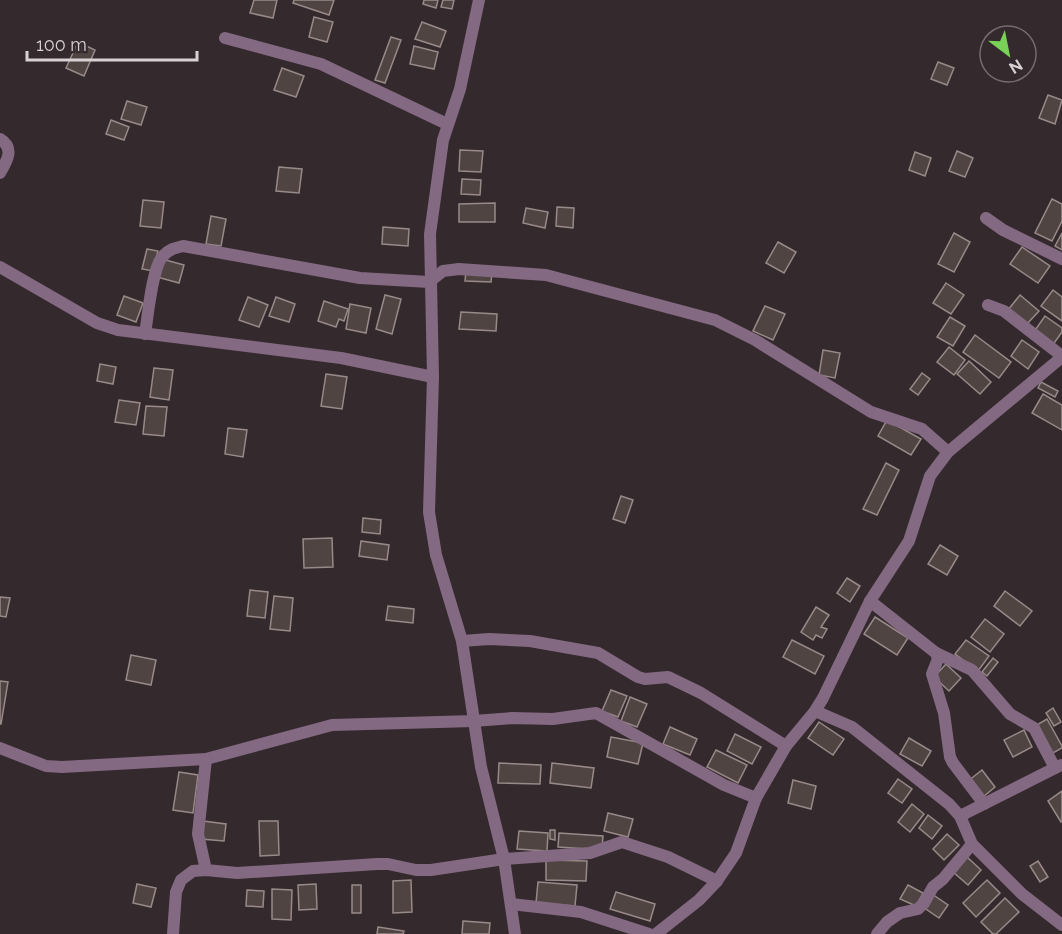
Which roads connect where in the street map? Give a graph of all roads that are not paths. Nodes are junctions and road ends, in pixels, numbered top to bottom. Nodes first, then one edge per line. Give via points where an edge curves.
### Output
1 (479, 0) edge
2 (225, 38) dead end
3 (447, 124) junction
4 (0, 139) edge
5 (0, 173) edge
6 (986, 218) dead end
7 (1062, 259) edge
8 (0, 267) edge
9 (429, 282) junction
10 (988, 305) dead end
11 (145, 334) junction
12 (1062, 356) edge
13 (433, 378) junction
14 (948, 452) junction
15 (870, 601) junction
16 (462, 641) junction
17 (936, 653) junction
18 (816, 711) junction
19 (474, 721) junction
20 (786, 746) junction
21 (0, 748) edge
22 (206, 759) junction
23 (1059, 766) edge
24 (756, 798) junction
25 (984, 804) junction
26 (960, 816) junction
27 (972, 844) junction
28 (504, 859) junction
29 (206, 870) junction
30 (717, 881) junction
31 (511, 904) junction
32 (1062, 925) edge
33 (172, 934) edge
34 (515, 934) edge
35 (649, 934) edge
36 (656, 934) edge
37 (877, 934) edge

1 - 3 street via 460,89
2 - 3 street via 321,64
3 - 9 street via 431,224
4 - 5 street via 9,149
6 - 7 street
8 - 11 street via 97,324
9 - 11 street via 360,278 183,246 171,248 161,257 156,270
9 - 13 street
9 - 14 street via 443,271 459,269 546,275 715,320 755,340 871,412 922,429
10 - 12 street via 1004,311
11 - 13 street via 341,358
12 - 14 street
13 - 16 street via 429,512 436,555
14 - 15 street via 930,476 909,541
15 - 17 street
15 - 18 street
16 - 19 street
16 - 20 street via 530,641 598,653 645,679 668,677 701,693
17 - 23 street via 972,670 1010,714 1031,725
17 - 25 street via 938,659 932,674 944,713 950,757
18 - 20 street
18 - 26 street via 852,727
19 - 22 street via 332,725
19 - 24 street via 553,719 596,713 724,785
19 - 28 street via 485,790
20 - 24 street
21 - 22 street via 46,766 62,767
22 - 29 street via 198,834
23 - 25 street
24 - 30 street via 736,853
25 - 26 street
26 - 27 street
27 - 32 street via 1022,894
27 - 37 street via 918,909 900,914
28 - 29 street via 416,870 388,864 237,873
28 - 30 street via 590,853 622,842 668,857
28 - 31 street
29 - 33 street via 180,880
30 - 36 street
31 - 34 street
31 - 35 street via 581,912

